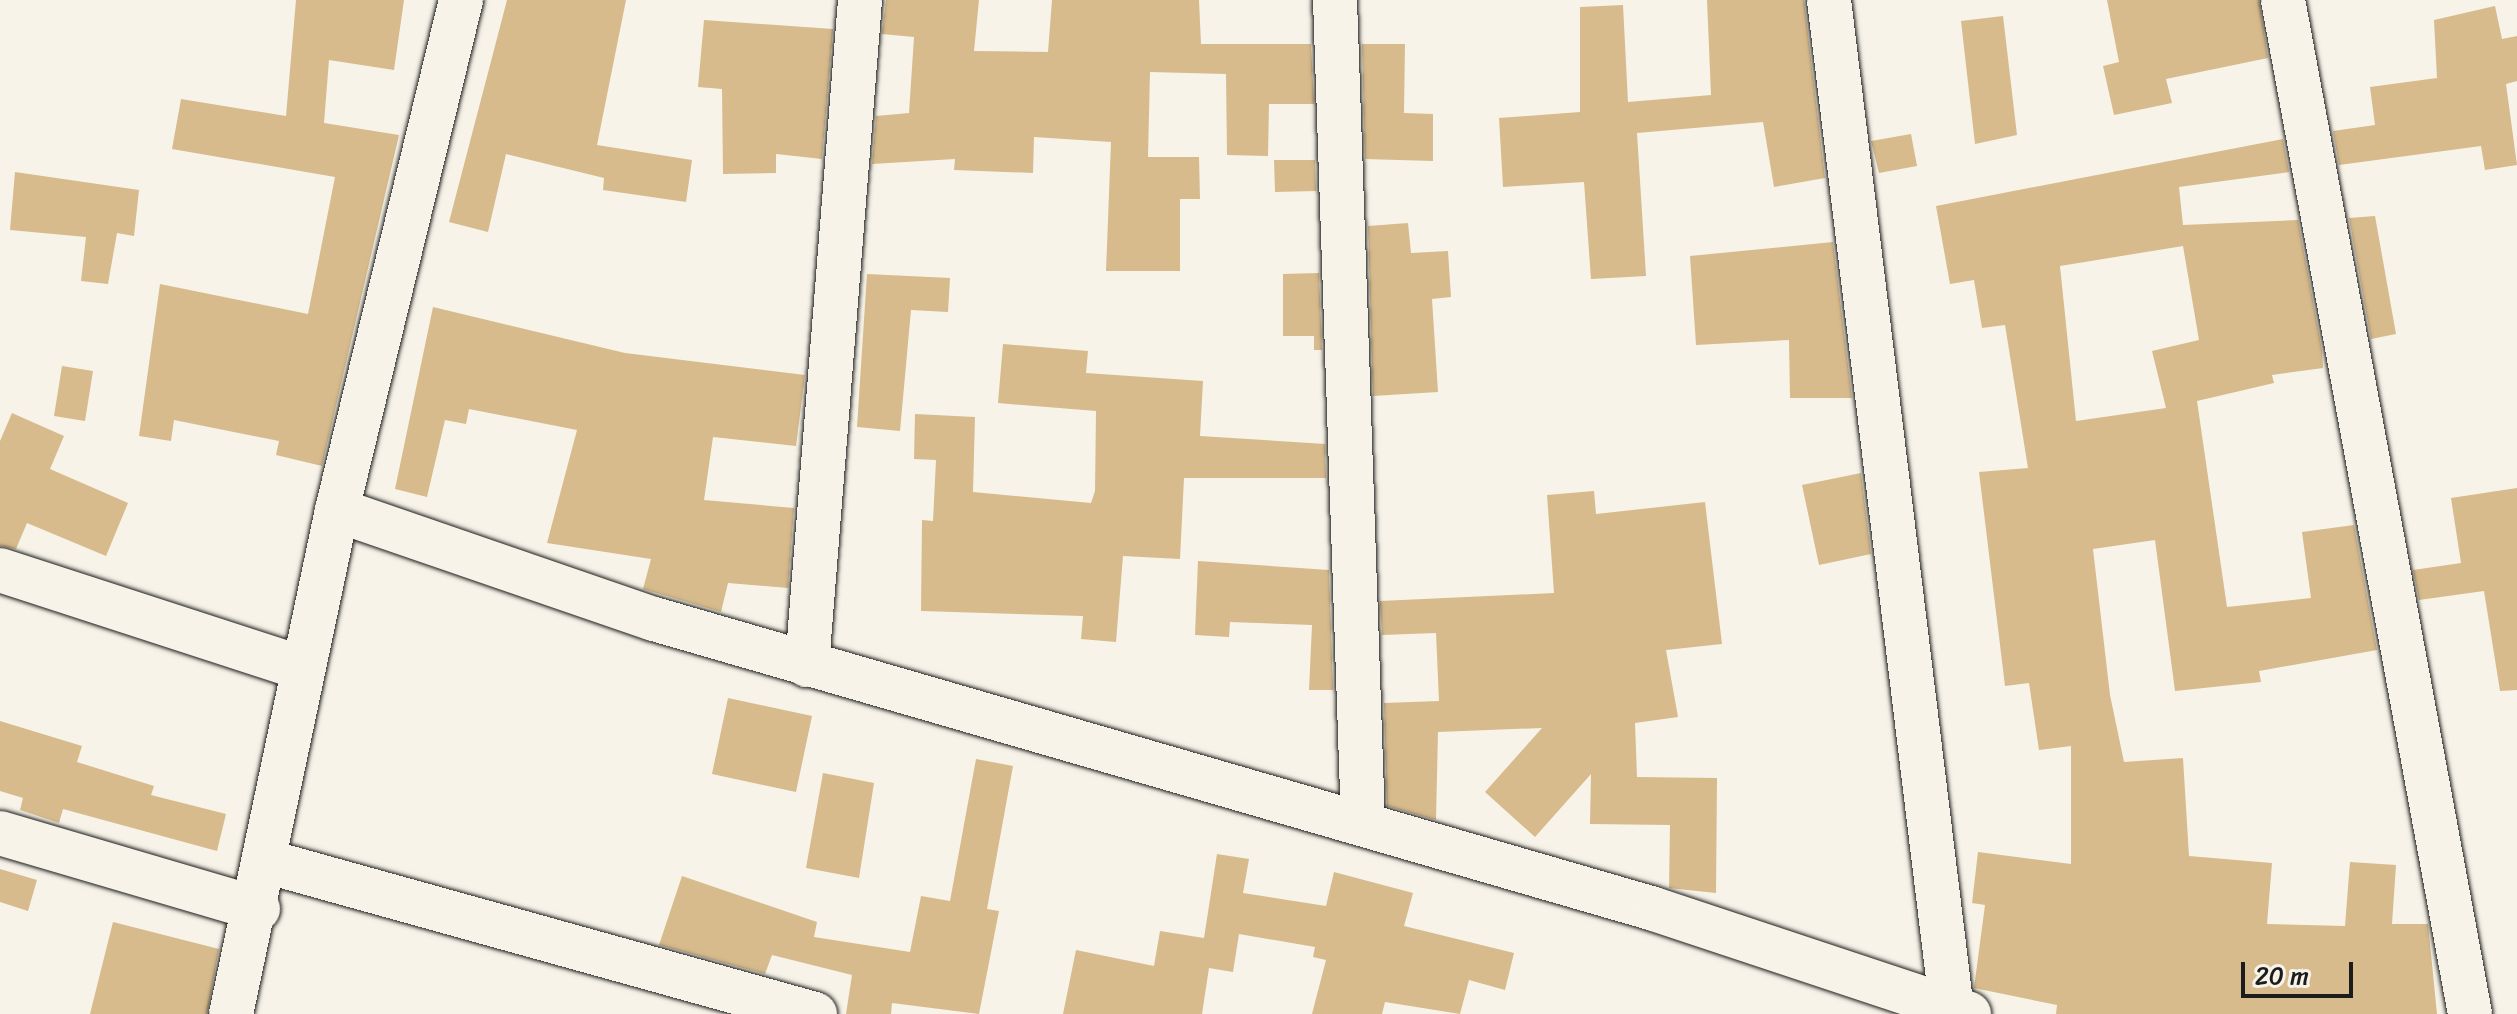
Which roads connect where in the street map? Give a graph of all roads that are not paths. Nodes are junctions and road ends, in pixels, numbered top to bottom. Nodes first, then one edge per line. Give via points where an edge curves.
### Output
1 (461, 0) edge
2 (860, 0) edge
3 (1335, 0) edge
4 (1829, 0) edge
5 (2283, 0) edge
6 (337, 510) junction
7 (0, 570) edge
8 (807, 665) junction
9 (301, 668) junction
10 (1363, 824) junction
11 (0, 833) edge
12 (265, 861) junction
13 (258, 909) junction
14 (1960, 1012) edge
15 (231, 1014) edge
16 (815, 1014) edge
17 (2470, 1014) edge

1 - 6 street
2 - 8 street
3 - 10 street
4 - 14 street
5 - 17 street
6 - 8 street
6 - 9 street
7 - 9 street
8 - 10 street
9 - 12 street
10 - 14 street via 1654,909
11 - 13 street
12 - 13 street
12 - 16 street
13 - 15 street

